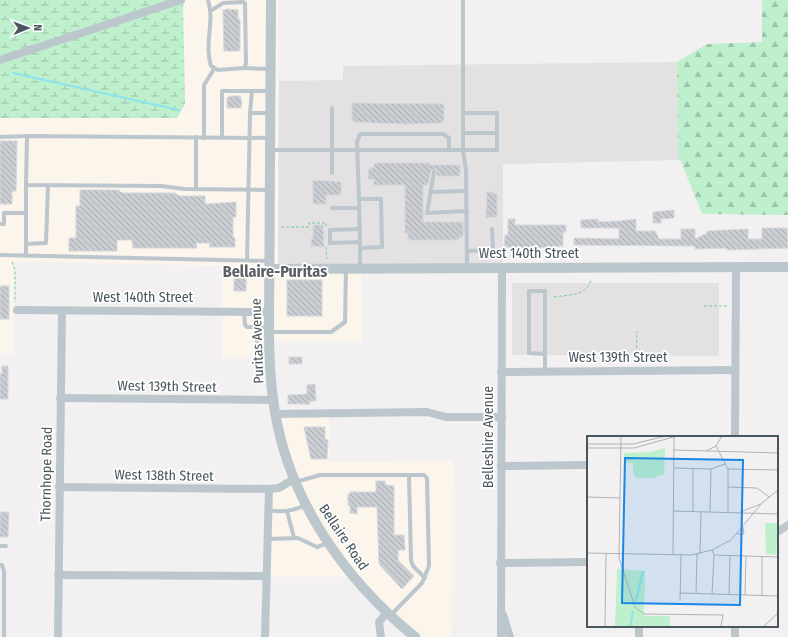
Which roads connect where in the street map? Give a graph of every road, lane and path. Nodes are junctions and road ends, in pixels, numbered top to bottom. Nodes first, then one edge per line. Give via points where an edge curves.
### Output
1 (181, 0) edge
2 (208, 0) edge
3 (271, 0) edge
4 (463, 0) edge
5 (212, 10) junction
6 (0, 60) edge
7 (244, 68) junction
8 (214, 69) junction
9 (271, 69) junction
10 (252, 91) junction
11 (271, 91) junction
12 (332, 108) dead end
13 (250, 113) junction
14 (271, 113) junction
15 (463, 113) junction
16 (463, 133) junction
17 (497, 133) junction
18 (0, 136) edge
19 (27, 136) junction
20 (196, 137) junction
21 (204, 138) junction
22 (222, 138) junction
23 (248, 138) junction
24 (271, 138) junction
25 (332, 149) junction
26 (357, 149) junction
27 (271, 150) junction
28 (449, 150) junction
29 (463, 150) junction
30 (434, 172) dead end
31 (332, 173) dead end
32 (26, 185) junction
33 (48, 185) junction
34 (196, 189) junction
35 (247, 190) junction
36 (270, 190) junction
37 (431, 192) junction
38 (466, 192) junction
39 (359, 199) junction
40 (332, 208) dead end
41 (359, 208) junction
42 (467, 212) junction
43 (26, 213) junction
44 (0, 224) edge
45 (281, 227) dead end
46 (360, 229) junction
47 (492, 229) dead end
48 (326, 230) dead end
49 (360, 242) junction
50 (26, 244) junction
51 (326, 245) dead end
52 (360, 248) junction
53 (467, 251) junction
54 (0, 255) edge
55 (12, 255) junction
56 (26, 256) junction
57 (327, 259) dead end
58 (247, 261) junction
59 (269, 265) junction
60 (502, 267) junction
61 (736, 267) junction
62 (788, 267) edge
63 (346, 268) junction
64 (360, 268) junction
65 (467, 268) junction
66 (591, 279) dead end
67 (554, 297) dead end
68 (704, 306) dead end
69 (731, 306) dead end
70 (16, 307) joint
71 (62, 311) junction
72 (244, 311) junction
73 (269, 312) junction
74 (257, 327) junction
75 (269, 329) junction
76 (637, 331) dead end
77 (269, 350) junction
78 (545, 354) junction
79 (636, 364) dead end
80 (546, 370) junction
81 (735, 370) junction
82 (501, 372) junction
83 (60, 398) junction
84 (273, 400) junction
85 (275, 414) junction
86 (502, 417) junction
87 (735, 436) edge
88 (501, 466) junction
89 (587, 466) edge
90 (409, 475) junction
91 (295, 480) junction
92 (59, 487) junction
93 (269, 489) junction
94 (306, 505) junction
95 (268, 510) junction
96 (287, 511) junction
97 (788, 525) edge
98 (778, 531) edge
99 (294, 538) junction
100 (267, 539) junction
101 (328, 543) junction
102 (0, 546) edge
103 (6, 546) dead end
104 (587, 562) edge
105 (500, 563) junction
106 (0, 565) edge
107 (58, 575) junction
108 (266, 576) junction
109 (425, 578) junction
110 (501, 607) junction
111 (389, 614) junction
112 (4, 637) edge
113 (58, 637) edge
114 (265, 637) edge
115 (380, 637) edge
116 (415, 637) edge
117 (501, 637) edge
118 (510, 637) edge

1 - 6 street
2 - 5 lane
3 - 9 street, Puritas Avenue
4 - 15 lane
5 - 7 lane via 223,3 245,3
5 - 8 lane via 209,18 209,57
7 - 8 lane
7 - 9 lane
8 - 21 lane via 204,85
9 - 11 street, Puritas Avenue
10 - 11 lane
10 - 13 lane
10 - 22 lane via 222,91
11 - 14 street, Puritas Avenue
12 - 25 lane
13 - 14 lane
13 - 23 lane
14 - 24 street, Puritas Avenue
15 - 16 lane
15 - 17 lane via 497,113
16 - 17 lane
16 - 29 lane
17 - 29 lane via 497,150
18 - 19 lane
19 - 20 lane
19 - 32 lane
20 - 21 lane
20 - 34 lane
21 - 22 lane
22 - 23 lane
23 - 24 lane
23 - 35 lane
24 - 27 street, Puritas Avenue
25 - 26 lane
25 - 27 lane
25 - 31 lane
26 - 28 lane
26 - 28 lane via 360,134 443,134 449,138
26 - 39 lane
27 - 36 street, Puritas Avenue
28 - 29 lane
29 - 38 lane
30 - 37 lane
32 - 33 lane
32 - 43 lane
33 - 34 lane via 161,186
33 - 50 lane via 46,243
34 - 35 lane
35 - 36 lane
35 - 58 lane
36 - 59 street, Puritas Avenue
37 - 38 lane
37 - 42 lane via 427,213
38 - 42 lane
39 - 41 lane
39 - 52 lane via 381,199 382,247
40 - 41 lane
41 - 46 lane
42 - 53 lane
43 - 44 lane via 4,213 4,224
43 - 50 lane
45 - 48 path via 309,227 309,223 326,223
46 - 49 lane
46 - 49 lane via 330,230 330,243
47 - 53 lane via 493,250
49 - 52 lane
50 - 56 lane
51 - 57 path
52 - 64 lane
53 - 65 lane
54 - 55 lane
55 - 56 lane
55 - 70 path
56 - 58 lane
58 - 59 lane
59 - 63 street, West 140th Street
59 - 73 street, Puritas Avenue
60 - 61 street, West 140th Street
60 - 65 street, West 140th Street
60 - 82 street, Belleshire Avenue
61 - 62 street, West 140th Street
61 - 81 street
63 - 64 street, West 140th Street
63 - 75 lane via 345,322 331,332
64 - 65 street, West 140th Street
66 - 67 path via 584,292
68 - 69 path
70 - 71 street, West 140th Street
71 - 72 street, West 140th Street
71 - 83 street, Thornhope Road
72 - 73 street, West 140th Street
72 - 74 lane via 245,325
73 - 75 street, Puritas Avenue
74 - 75 lane
74 - 77 lane via 257,349
75 - 77 street, Puritas Avenue
76 - 79 path
77 - 84 street, Puritas Avenue
78 - 78 lane via 545,291 529,291 529,353
78 - 80 lane
80 - 81 street, West 139th Street
80 - 82 street, West 139th Street
81 - 87 street
82 - 86 street, Belleshire Avenue
83 - 84 street, West 139th Street
83 - 92 street, Thornhope Road
84 - 85 street, Puritas Avenue
85 - 86 street via 427,412 446,417
85 - 91 street, Puritas Avenue
86 - 88 street, Belleshire Avenue
88 - 89 street
88 - 105 street, Belleshire Avenue
90 - 91 lane via 320,475
90 - 109 lane via 411,560 413,566
90 - 109 lane via 424,474 428,481 429,566
91 - 93 street via 279,488
91 - 94 street, Bellaire Road
92 - 93 street, West 138th Street
92 - 107 street, Thornhope Road
93 - 95 street
94 - 96 lane
94 - 101 street, Bellaire Road
95 - 96 lane
95 - 100 street
96 - 99 lane
97 - 98 street
99 - 100 lane
99 - 101 lane via 317,547
100 - 108 street
101 - 111 street, Bellaire Road via 355,580
102 - 103 lane
104 - 105 street
105 - 110 street, Belleshire Avenue
106 - 112 lane via 4,571
107 - 108 street
107 - 113 street, Thornhope Road
108 - 114 street
109 - 111 lane via 416,590
110 - 117 street, Belleshire Avenue
110 - 118 street, Belleshire Avenue
111 - 115 street via 379,622
111 - 116 street, Bellaire Road

